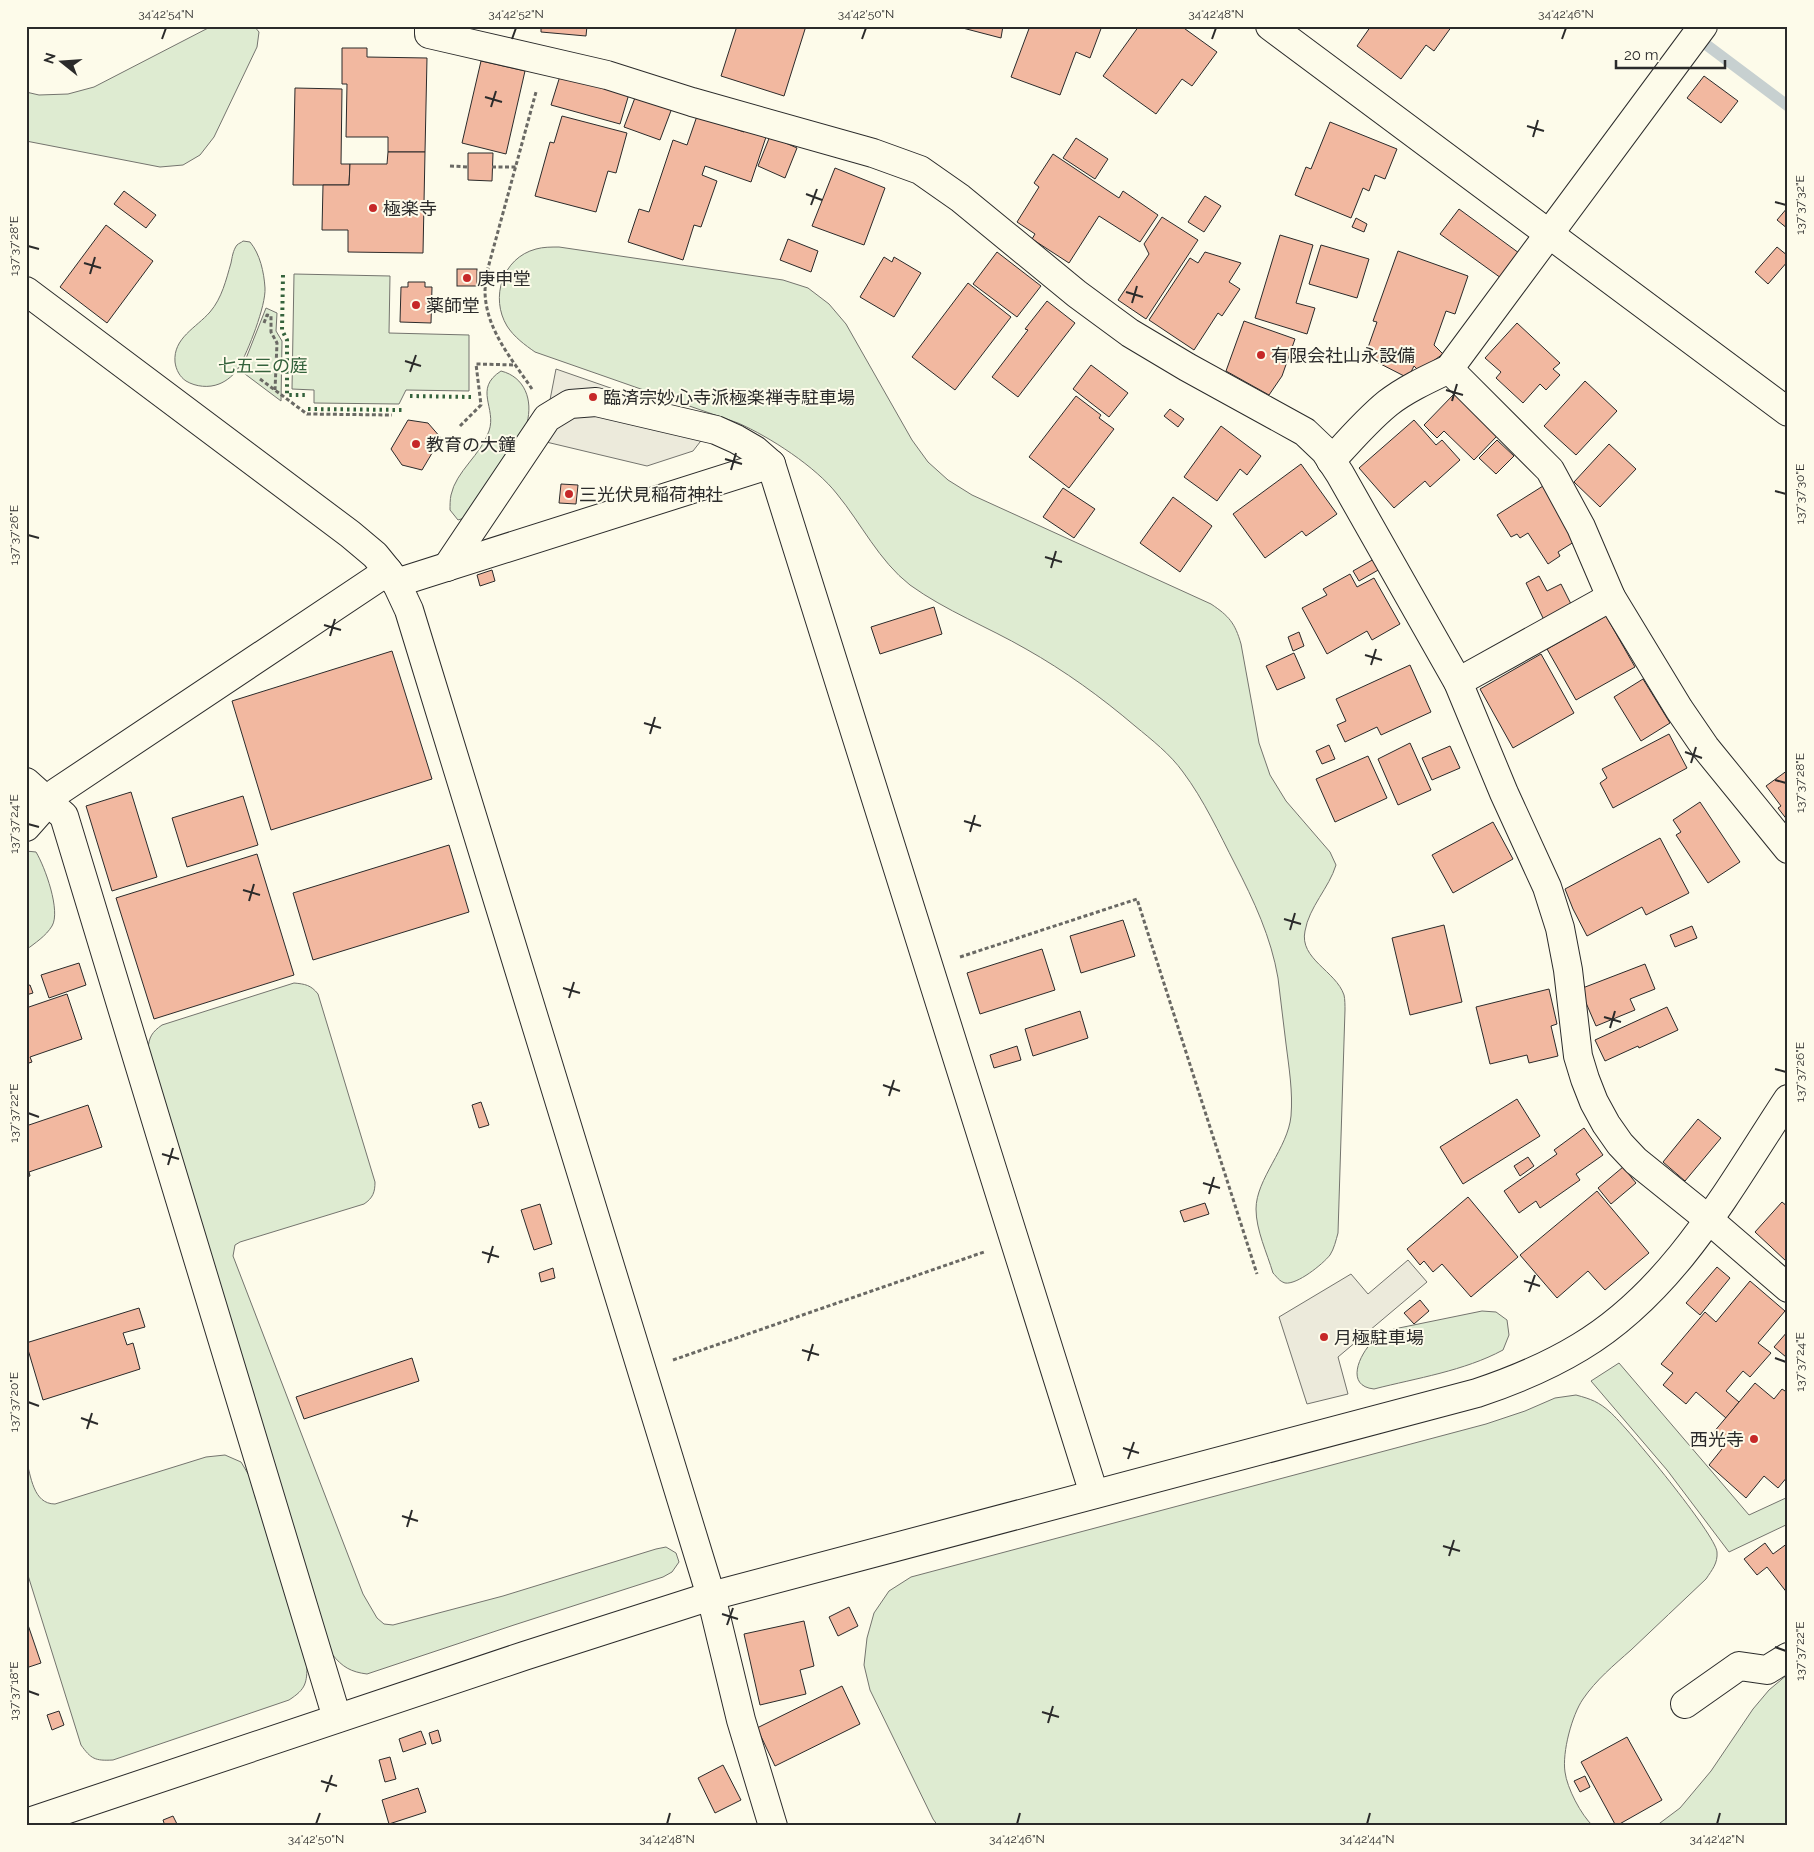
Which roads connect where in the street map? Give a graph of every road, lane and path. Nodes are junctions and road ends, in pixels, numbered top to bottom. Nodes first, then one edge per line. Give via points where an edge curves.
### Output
1 (429, 26) edge
2 (1270, 26) edge
3 (1703, 26) edge
4 (544, 60) junction
5 (450, 166) dead end
6 (468, 167) dead end
7 (492, 167) dead end
8 (516, 167) junction
9 (1549, 234) junction
10 (26, 291) edge
11 (264, 323) dead end
12 (516, 365) junction
13 (1449, 369) junction
14 (260, 379) dead end
15 (275, 390) junction
16 (1788, 412) edge
17 (392, 416) dead end
18 (550, 416) junction
19 (460, 426) dead end
20 (1331, 461) junction
21 (771, 464) junction
22 (447, 567) junction
23 (392, 577) junction
24 (1611, 597) junction
25 (1458, 682) junction
26 (26, 782) edge
27 (48, 802) junction
28 (26, 827) edge
29 (1788, 849) edge
30 (929, 967) junction
31 (1788, 1099) edge
32 (1708, 1219) junction
33 (1015, 1241) junction
34 (1257, 1274) dead end
35 (1788, 1288) edge
36 (642, 1371) junction
37 (1094, 1494) junction
38 (711, 1596) junction
39 (1788, 1657) edge
40 (1685, 1704) dead end
41 (337, 1718) junction
42 (26, 1823) edge
43 (773, 1826) edge

1 - 4 street via 429,34
2 - 9 street
3 - 9 street
4 - 8 path
4 - 20 street via 607,75 873,153 920,170 1130,333 1305,432
5 - 6 path
7 - 8 path
8 - 12 path via 485,290 487,312 494,332
9 - 13 street
9 - 16 street
10 - 23 street via 350,534 375,554
11 - 15 path via 267,315 272,316 271,332 277,343
12 - 18 path
12 - 19 path via 476,364 481,405
13 - 20 street via 1389,403
13 - 24 street via 1550,470 1582,527
14 - 15 path
15 - 17 path via 306,414
18 - 21 street via 570,404 596,402 716,430 742,442
18 - 22 street via 531,439
20 - 25 street
21 - 22 street
21 - 30 street
22 - 23 street
23 - 27 street via 57,792
23 - 36 street via 408,610
24 - 25 street
24 - 29 street via 1705,747
25 - 32 street via 1547,887 1560,928 1568,970 1578,1056 1594,1102 1620,1144 1636,1161
26 - 27 street
27 - 28 street
27 - 41 street via 64,816
30 - 33 street
30 - 34 path via 1137,900
31 - 32 street
32 - 35 street
32 - 37 street via 1669,1271 1613,1324 1582,1346 1513,1381
33 - 36 path
33 - 37 street
36 - 38 street
37 - 38 street
38 - 41 street
38 - 43 street via 741,1720
39 - 40 street via 1767,1670 1739,1666
41 - 42 street

